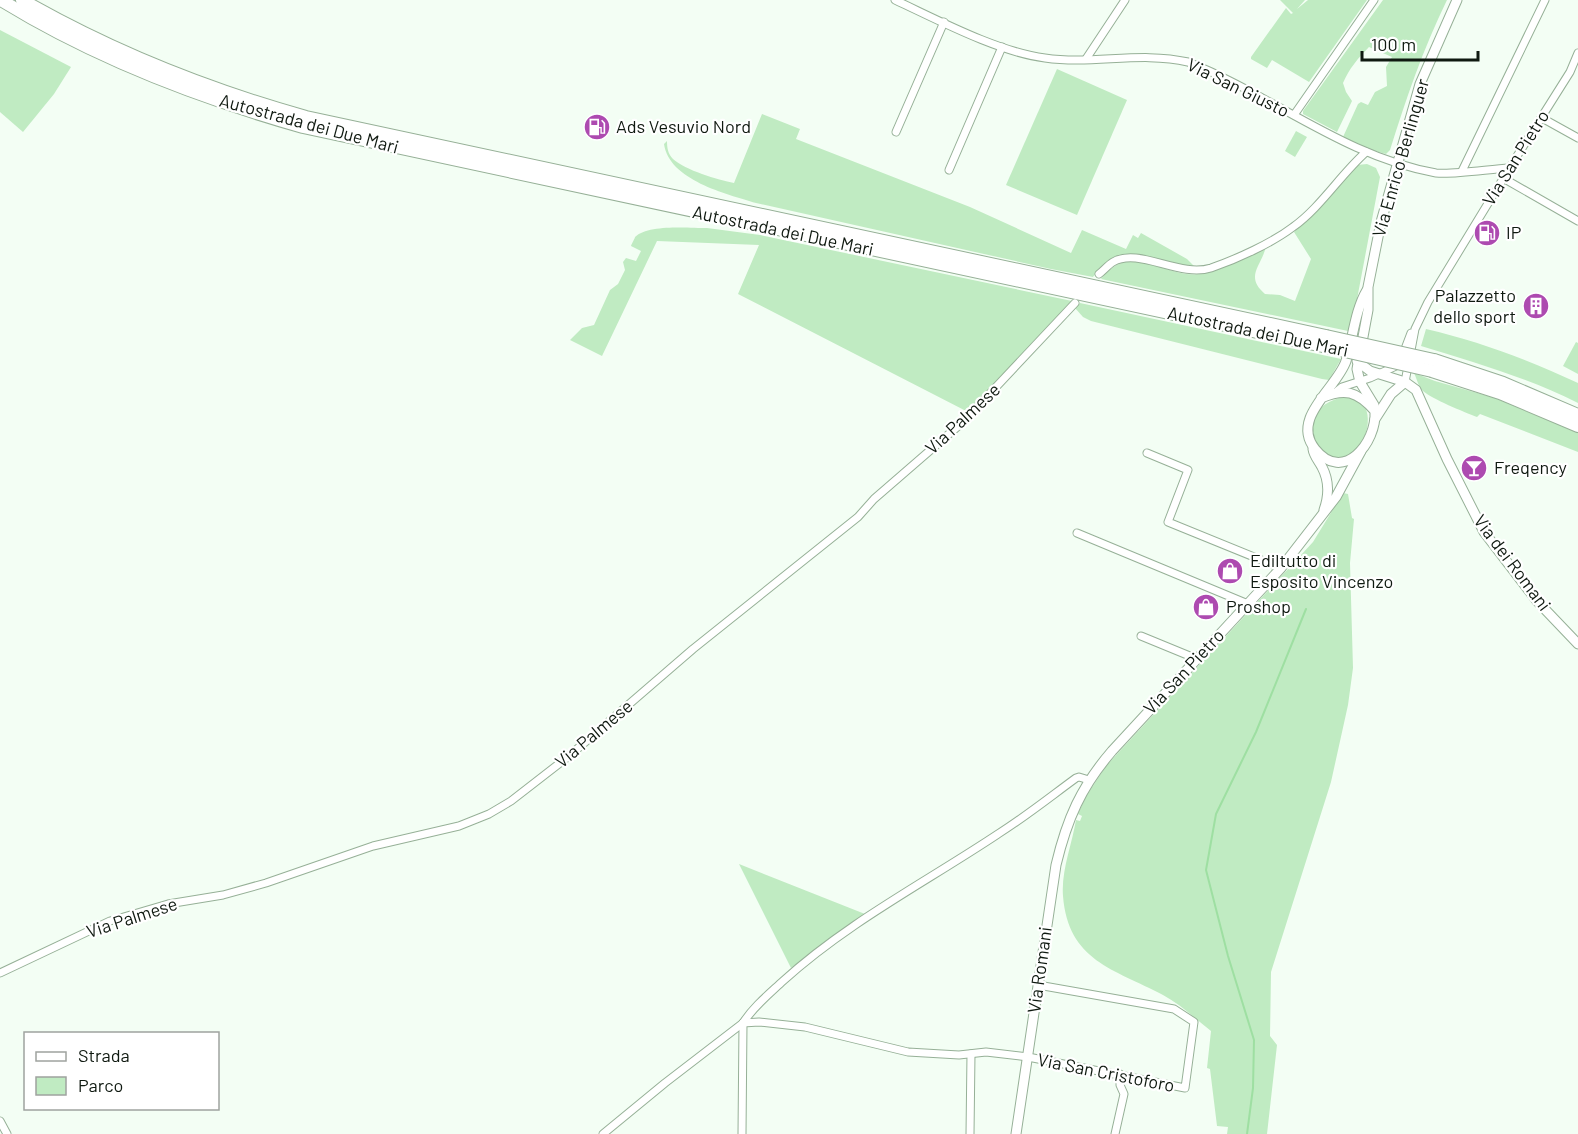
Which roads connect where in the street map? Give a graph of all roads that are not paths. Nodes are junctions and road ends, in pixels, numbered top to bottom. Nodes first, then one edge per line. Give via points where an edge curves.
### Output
1 (1, 0) edge
2 (22, 0) edge
3 (895, 0) edge
4 (1125, 0) edge
5 (1374, 0) edge
6 (1457, 0) edge
7 (1545, 0) edge
8 (944, 22) junction
9 (1002, 47) junction
10 (1578, 53) edge
11 (1086, 59) junction
12 (1570, 72) junction
13 (1578, 76) edge
14 (1294, 115) junction
15 (1542, 118) junction
16 (896, 132) dead end
17 (1578, 138) edge
18 (1366, 152) junction
19 (1397, 162) junction
20 (1509, 168) junction
21 (949, 170) dead end
22 (1462, 171) junction
23 (1503, 178) junction
24 (1578, 221) edge
25 (1099, 274) dead end
26 (1368, 287) junction
27 (1075, 303) dead end
28 (1415, 329) junction
29 (1325, 341) junction
30 (1358, 361) junction
31 (1378, 374) junction
32 (1360, 382) junction
33 (1405, 382) junction
34 (1337, 391) junction
35 (1321, 398) junction
36 (1578, 415) edge
37 (1375, 416) junction
38 (1578, 426) edge
39 (1313, 447) junction
40 (1361, 451) junction
41 (1147, 453) dead end
42 (1324, 512) junction
43 (1077, 533) dead end
44 (1281, 568) junction
45 (1248, 603) junction
46 (1141, 636) dead end
47 (1578, 644) edge
48 (1197, 659) junction
49 (1089, 780) junction
50 (1074, 809) joint
51 (0, 973) edge
52 (1038, 986) junction
53 (743, 1023) junction
54 (971, 1054) junction
55 (1028, 1057) junction
56 (1120, 1074) junction
57 (0, 1121) edge
58 (7, 1134) edge
59 (603, 1134) edge
60 (742, 1134) edge
61 (970, 1134) edge
62 (1016, 1134) edge
63 (1115, 1134) edge

1 - 29 highway, Autostrada dei Due Mari via 78,43 157,78 303,127
2 - 29 highway, Autostrada dei Due Mari via 161,69 306,117
3 - 8 street, Via San Giusto
4 - 11 street
5 - 14 street
6 - 19 main road, Via Enrico Berlinguer via 1420,84
7 - 22 street
8 - 9 street, Via San Giusto
8 - 16 street
9 - 11 street, Via San Giusto via 1045,58
9 - 21 street
10 - 12 street, Via San Pietro
11 - 14 street, Via San Giusto via 1145,56 1188,62
12 - 13 street
12 - 15 street, Via San Pietro
14 - 18 street, Via San Giusto
15 - 17 street
15 - 20 street, Via San Pietro
18 - 19 street, Via San Giusto
18 - 25 street via 1294,227 1268,243 1205,269 1186,271 1130,257 1114,261
19 - 22 street, Via San Giusto via 1435,172
19 - 26 main road, Via Enrico Berlinguer
20 - 22 street, Via San Giusto
20 - 23 street, Via San Pietro
23 - 24 street
23 - 28 street, Via San Pietro
26 - 30 main road, Via Enrico Berlinguer via 1368,310
26 - 35 main road, Via Enrico Berlinguer via 1346,362
27 - 51 street, Via Palmese via 964,420 858,517 511,801 459,825 374,846 266,883 110,921
28 - 31 street via 1400,362
28 - 33 street, Via San Pietro
29 - 36 highway, Autostrada dei Due Mari, bridge via 1405,353 1464,370
29 - 38 highway, Autostrada dei Due Mari, bridge via 1461,380
30 - 31 main road
30 - 32 main road, Via Enrico Berlinguer
31 - 32 street
31 - 33 main road
32 - 34 street
32 - 37 main road via 1374,405
33 - 37 main road via 1391,393
33 - 47 main road, Via dei Romani via 1420,397 1484,532 1532,595
34 - 35 main road
34 - 37 main road via 1360,397
35 - 39 main road via 1308,424
37 - 40 main road
39 - 40 main road via 1328,460 1338,462 1354,458
39 - 42 main road via 1325,474 1328,495
40 - 42 main road, Via San Pietro
41 - 44 street via 1188,470 1168,522
42 - 44 main road, Via San Pietro
43 - 45 street
44 - 45 main road, Via San Pietro
45 - 48 main road, Via San Pietro
46 - 48 street
48 - 49 main road, Via San Pietro via 1126,734
49 - 50 main road, Via San Pietro
49 - 53 street via 1076,778 999,834 828,943 769,994
50 - 52 main road, Via Romani via 1056,865
52 - 55 main road, Via Romani
52 - 56 street, Via San Cristoforo via 1174,1009 1194,1022 1185,1088
53 - 54 street, Via San Cristoforo via 804,1027 908,1052
53 - 59 street
53 - 60 street
54 - 55 street, Via San Cristoforo
54 - 61 street
55 - 56 street, Via San Cristoforo
55 - 62 main road, Via Romani
56 - 63 street via 1124,1094
57 - 58 street

